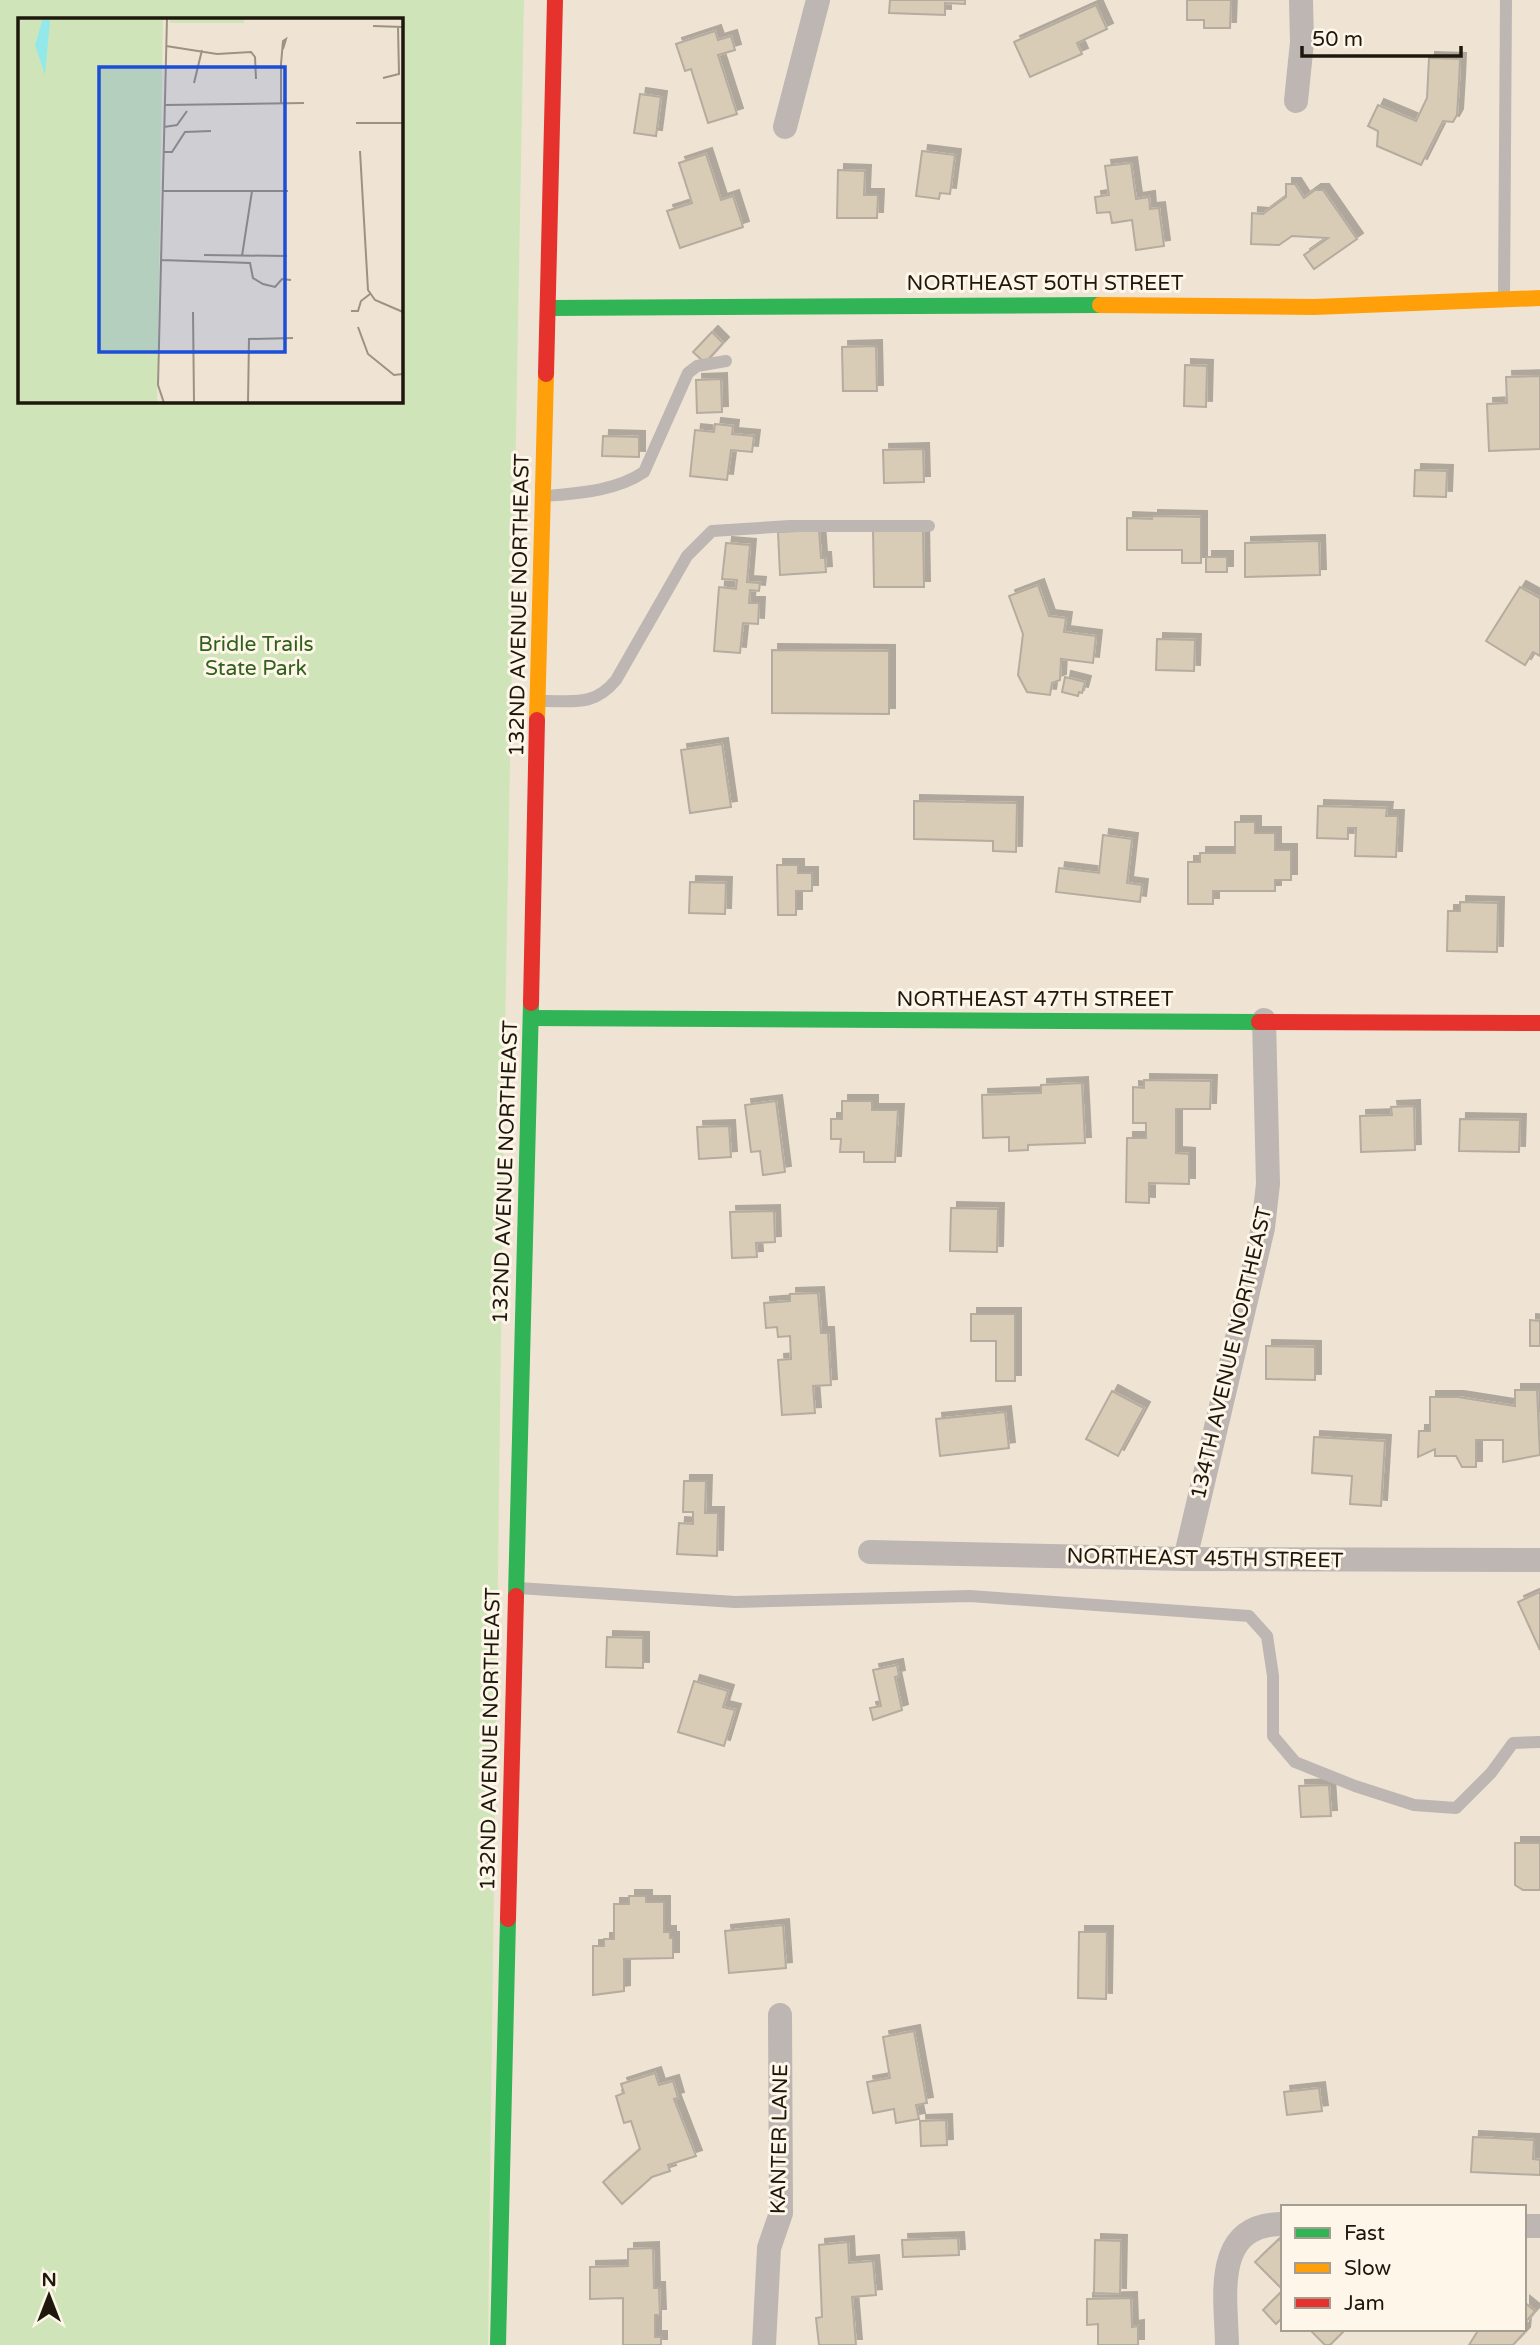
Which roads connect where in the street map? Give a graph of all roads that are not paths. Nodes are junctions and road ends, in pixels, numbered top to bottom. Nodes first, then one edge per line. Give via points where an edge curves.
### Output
1 (555, 0) edge
2 (818, 0) edge
3 (1301, 0) edge
4 (1506, 0) edge
5 (1296, 101) dead end
6 (785, 127) dead end
7 (1540, 298) edge
8 (1504, 299) junction
9 (549, 308) junction
10 (726, 361) dead end
11 (542, 496) junction
12 (929, 526) dead end
13 (538, 701) junction
14 (531, 1018) junction
15 (1264, 1020) junction
16 (1540, 1023) edge
17 (870, 1552) dead end
18 (1185, 1559) junction
19 (1540, 1560) edge
20 (514, 1587) junction
21 (1540, 1742) edge
22 (780, 2015) dead end
23 (1281, 2224) edge
24 (498, 2345) edge
25 (764, 2345) edge
26 (1227, 2345) edge

1 - 9 street, 132ND AVENUE NORTHEAST
2 - 6 street
3 - 5 street
4 - 8 lane
7 - 8 street, NORTHEAST 50TH STREET
8 - 9 street, NORTHEAST 50TH STREET via 1314,307
9 - 11 street, 132ND AVENUE NORTHEAST
10 - 11 lane via 697,366 688,373 644,472 631,481 593,491
11 - 13 street, 132ND AVENUE NORTHEAST
12 - 13 lane via 712,531 687,556 603,696
13 - 14 street, 132ND AVENUE NORTHEAST
14 - 15 street, NORTHEAST 47TH STREET
14 - 20 street, 132ND AVENUE NORTHEAST
15 - 16 street, NORTHEAST 47TH STREET
15 - 18 street, 134TH AVENUE NORTHEAST via 1268,1184 1263,1228
17 - 18 street, NORTHEAST 45TH STREET
18 - 19 street, NORTHEAST 45TH STREET
20 - 21 lane via 735,1602 970,1596 1249,1616 1267,1636 1273,1676 1273,1736 1295,1762 1414,1805 1456,1808 1513,1743
20 - 24 street, 132ND AVENUE NORTHEAST
22 - 25 street, KANTER LANE via 781,2213 769,2248
23 - 26 street via 1255,2227 1232,2251 1226,2272

